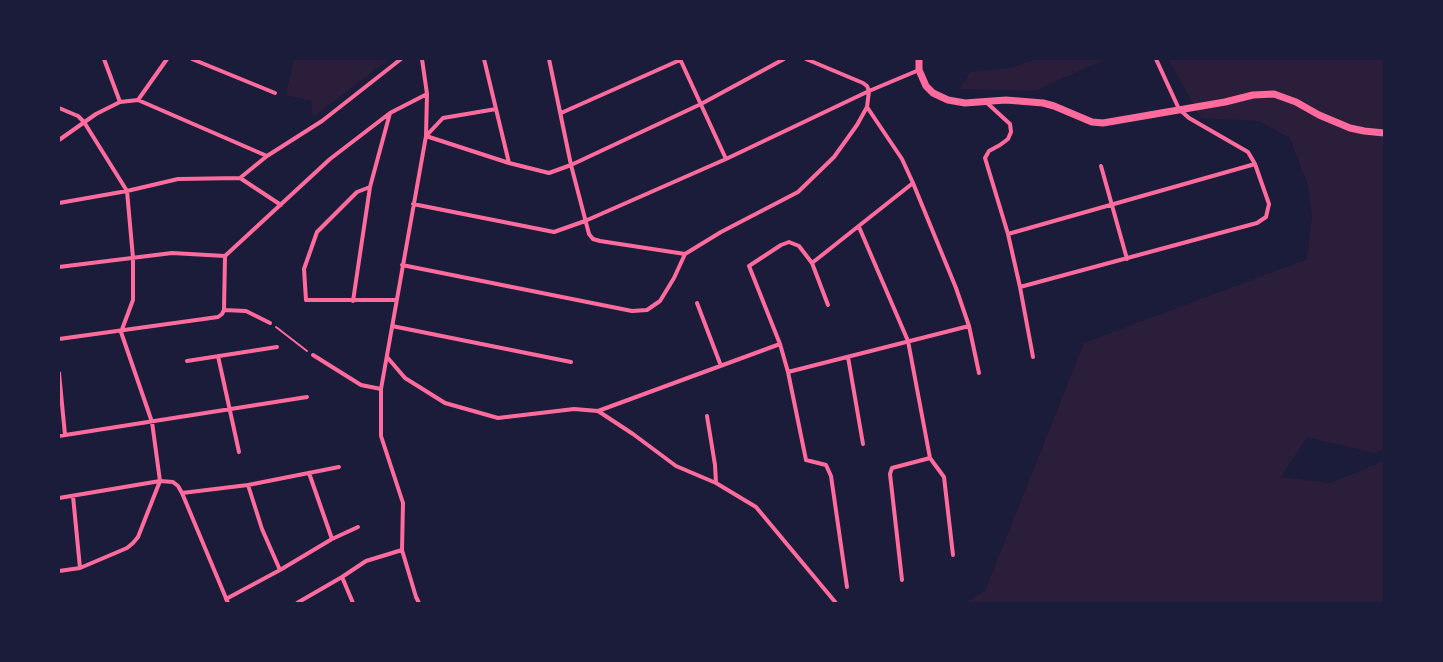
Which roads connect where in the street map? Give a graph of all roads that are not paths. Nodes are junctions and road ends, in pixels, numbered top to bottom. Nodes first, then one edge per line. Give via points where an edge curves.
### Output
1 (104, 59) edge
2 (167, 59) edge
3 (192, 59) edge
4 (400, 59) edge
5 (422, 59) edge
6 (484, 59) edge
7 (549, 59) edge
8 (680, 59) edge
9 (784, 59) edge
10 (806, 59) edge
11 (919, 59) edge
12 (1156, 59) edge
13 (919, 70) junction
14 (869, 91) junction
15 (275, 93) dead end
16 (427, 94) junction
17 (138, 100) junction
18 (985, 101) junction
19 (120, 102) junction
20 (701, 104) junction
21 (866, 107) junction
22 (59, 108) edge
23 (496, 109) junction
24 (1179, 109) junction
25 (390, 113) junction
26 (561, 113) junction
27 (84, 122) junction
28 (1384, 133) edge
29 (426, 136) junction
30 (59, 140) edge
31 (267, 156) junction
32 (726, 159) junction
33 (509, 163) junction
34 (1255, 164) junction
35 (572, 165) junction
36 (1101, 166) dead end
37 (240, 178) junction
38 (913, 183) junction
39 (370, 186) junction
40 (127, 191) junction
41 (59, 203) edge
42 (413, 204) junction
43 (281, 205) junction
44 (1112, 205) junction
45 (584, 221) junction
46 (860, 227) junction
47 (1008, 234) junction
48 (685, 254) junction
49 (225, 256) junction
50 (133, 258) junction
51 (1127, 259) junction
52 (812, 264) junction
53 (402, 265) junction
54 (59, 267) edge
55 (1020, 287) junction
56 (396, 300) junction
57 (353, 301) junction
58 (697, 303) dead end
59 (828, 305) dead end
60 (224, 310) junction
61 (270, 323) road end
62 (392, 326) junction
63 (969, 326) junction
64 (121, 332) junction
65 (59, 339) edge
66 (908, 341) junction
67 (780, 344) junction
68 (277, 347) dead end
69 (313, 355) road end
70 (218, 356) junction
71 (387, 357) junction
72 (848, 357) junction
73 (1033, 357) dead end
74 (187, 361) dead end
75 (571, 362) dead end
76 (721, 366) junction
77 (788, 372) junction
78 (59, 373) edge
79 (979, 373) dead end
80 (381, 389) junction
81 (307, 397) dead end
82 (229, 410) junction
83 (598, 411) junction
84 (707, 416) dead end
85 (152, 422) junction
86 (65, 435) junction
87 (59, 436) edge
88 (863, 444) dead end
89 (239, 452) dead end
90 (930, 458) junction
91 (339, 467) dead end
92 (310, 473) junction
93 (160, 481) junction
94 (716, 483) junction
95 (248, 485) junction
96 (182, 493) junction
97 (73, 496) junction
98 (59, 498) edge
99 (358, 528) dead end
100 (332, 539) junction
101 (402, 550) junction
102 (953, 555) dead end
103 (80, 568) junction
104 (280, 570) junction
105 (59, 571) edge
106 (342, 577) junction
107 (902, 580) dead end
108 (846, 587) dead end
109 (227, 601) edge
110 (296, 603) edge
111 (353, 603) edge
112 (419, 603) edge
113 (836, 603) edge

1 - 19 street
2 - 17 street
3 - 15 street
4 - 31 street via 322,121
5 - 16 street
6 - 23 street
7 - 26 street
8 - 20 street
8 - 26 street
9 - 20 street
10 - 14 street via 863,83
11 - 13 street
12 - 24 street
13 - 14 street
13 - 18 street via 926,86 933,93 948,100 965,103
14 - 21 street
14 - 32 street
16 - 25 street
16 - 29 street
17 - 19 street
17 - 31 street
18 - 24 street via 1024,100 1043,103 1092,122 1116,121
18 - 47 street via 1010,124 1011,132 1008,139 989,151 985,158
19 - 27 street
20 - 32 street
20 - 35 street
21 - 38 street via 902,159
21 - 48 street via 858,125 834,157 798,192 720,232
22 - 27 street via 72,112
23 - 29 street via 443,118
23 - 33 street
24 - 28 street via 1253,95 1274,94 1350,128
24 - 34 street via 1189,118 1248,152
25 - 39 street
25 - 43 street via 330,159
26 - 35 street
27 - 30 street
27 - 40 street
29 - 33 street
29 - 42 street
31 - 37 street
32 - 45 street
33 - 35 street via 549,173
34 - 44 street
34 - 51 street via 1269,204 1266,217 1257,223
35 - 45 street
36 - 44 street
37 - 40 street via 178,178
37 - 43 street
38 - 46 street
38 - 63 street
39 - 57 street
39 - 57 street via 357,192 317,232 304,269 306,300
40 - 41 street
40 - 50 street
42 - 45 street via 554,232
42 - 53 street
43 - 49 street
44 - 47 street
44 - 51 street
45 - 48 street via 593,239
46 - 52 street
46 - 66 street
47 - 55 street
48 - 53 street via 660,301 647,310 632,311
49 - 50 street via 172,253
49 - 60 street
50 - 54 street
50 - 64 street via 133,300
51 - 55 street
52 - 59 street
52 - 67 street via 799,246 789,242 749,266
53 - 56 street
55 - 73 street
56 - 57 street
56 - 62 street
58 - 76 street
60 - 61 street via 246,311
60 - 64 street via 218,316
62 - 71 street
62 - 75 street
63 - 66 street
63 - 79 street
64 - 65 street
64 - 85 street
66 - 72 street
66 - 90 street
67 - 76 street
67 - 77 street
68 - 70 street
69 - 80 street via 361,385
70 - 74 street
70 - 82 street
71 - 80 street
71 - 83 street via 405,378 445,403 498,418 574,409
72 - 77 street
72 - 88 street
76 - 83 street
77 - 108 street via 806,460 826,465 831,476
78 - 86 street
80 - 101 street via 381,436 403,503
81 - 82 street
82 - 85 street
82 - 89 street
83 - 94 street via 676,466
84 - 94 street
85 - 86 street
85 - 93 street
86 - 87 street
90 - 102 street via 944,477
90 - 107 street via 892,468 890,474
91 - 92 street
92 - 95 street
92 - 100 street
93 - 96 street via 173,482
93 - 97 street
93 - 103 street via 138,538 133,544
94 - 113 street via 756,508
95 - 96 street
95 - 104 street via 262,529
96 - 109 street
97 - 98 street
97 - 103 street
99 - 100 street
100 - 104 street
101 - 106 street via 366,561
101 - 112 street
103 - 105 street
104 - 109 street
106 - 110 street
106 - 111 street

